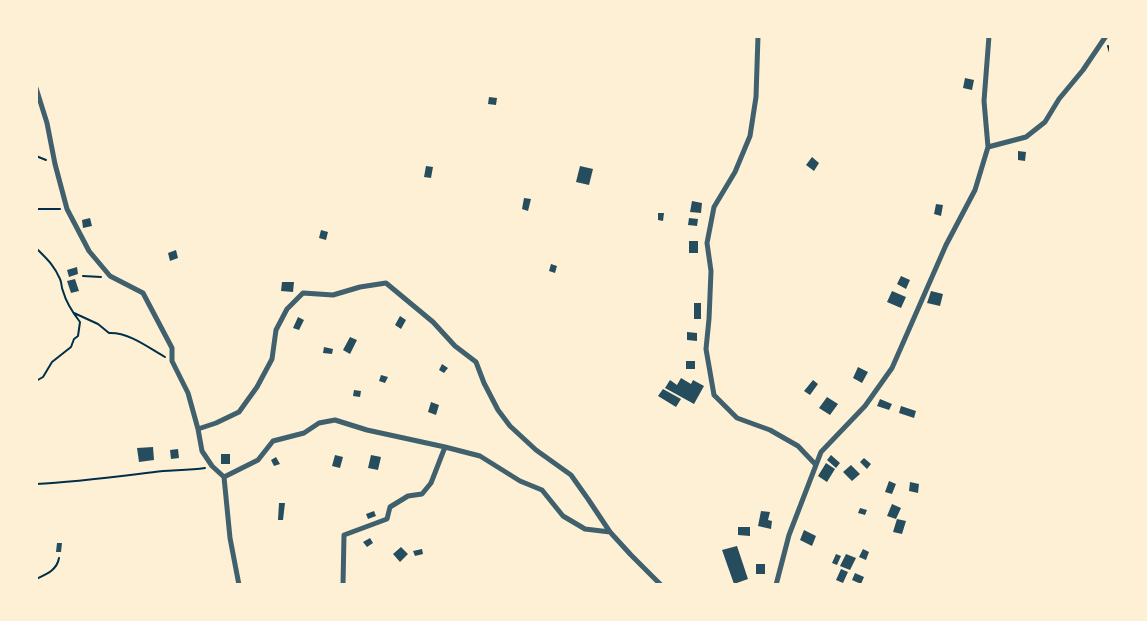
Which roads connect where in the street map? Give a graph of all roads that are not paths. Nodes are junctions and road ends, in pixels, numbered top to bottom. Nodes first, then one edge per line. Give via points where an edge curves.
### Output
1 (758, 36) edge
2 (990, 36) edge
3 (1106, 36) edge
4 (36, 88) edge
5 (988, 147) junction
6 (198, 429) junction
7 (445, 447) junction
8 (816, 465) junction
9 (224, 477) junction
10 (610, 532) junction
11 (239, 585) edge
12 (343, 585) edge
13 (662, 585) edge
14 (776, 585) edge

1 - 8 street via 756,97 750,136 735,172 714,207 707,243 712,271 706,348 714,395 737,418 770,430 798,446
2 - 5 street via 984,101
3 - 5 street via 1044,122 1026,137
4 - 6 street via 67,209 89,251 110,276 143,293 172,348 172,361 188,393
5 - 8 street via 975,190 946,245 892,368 865,406 821,452
6 - 9 street via 202,451
6 - 10 street via 239,412 272,359 276,330 303,293 333,295 386,283 476,362 498,410 510,426 571,475
7 - 9 street via 335,420 274,442 258,460
7 - 10 street via 480,456 520,481 542,490 564,516 586,529
7 - 12 street via 432,483 422,494 408,496 390,507 387,519 344,535
8 - 14 street via 789,535
9 - 11 street
10 - 13 street

